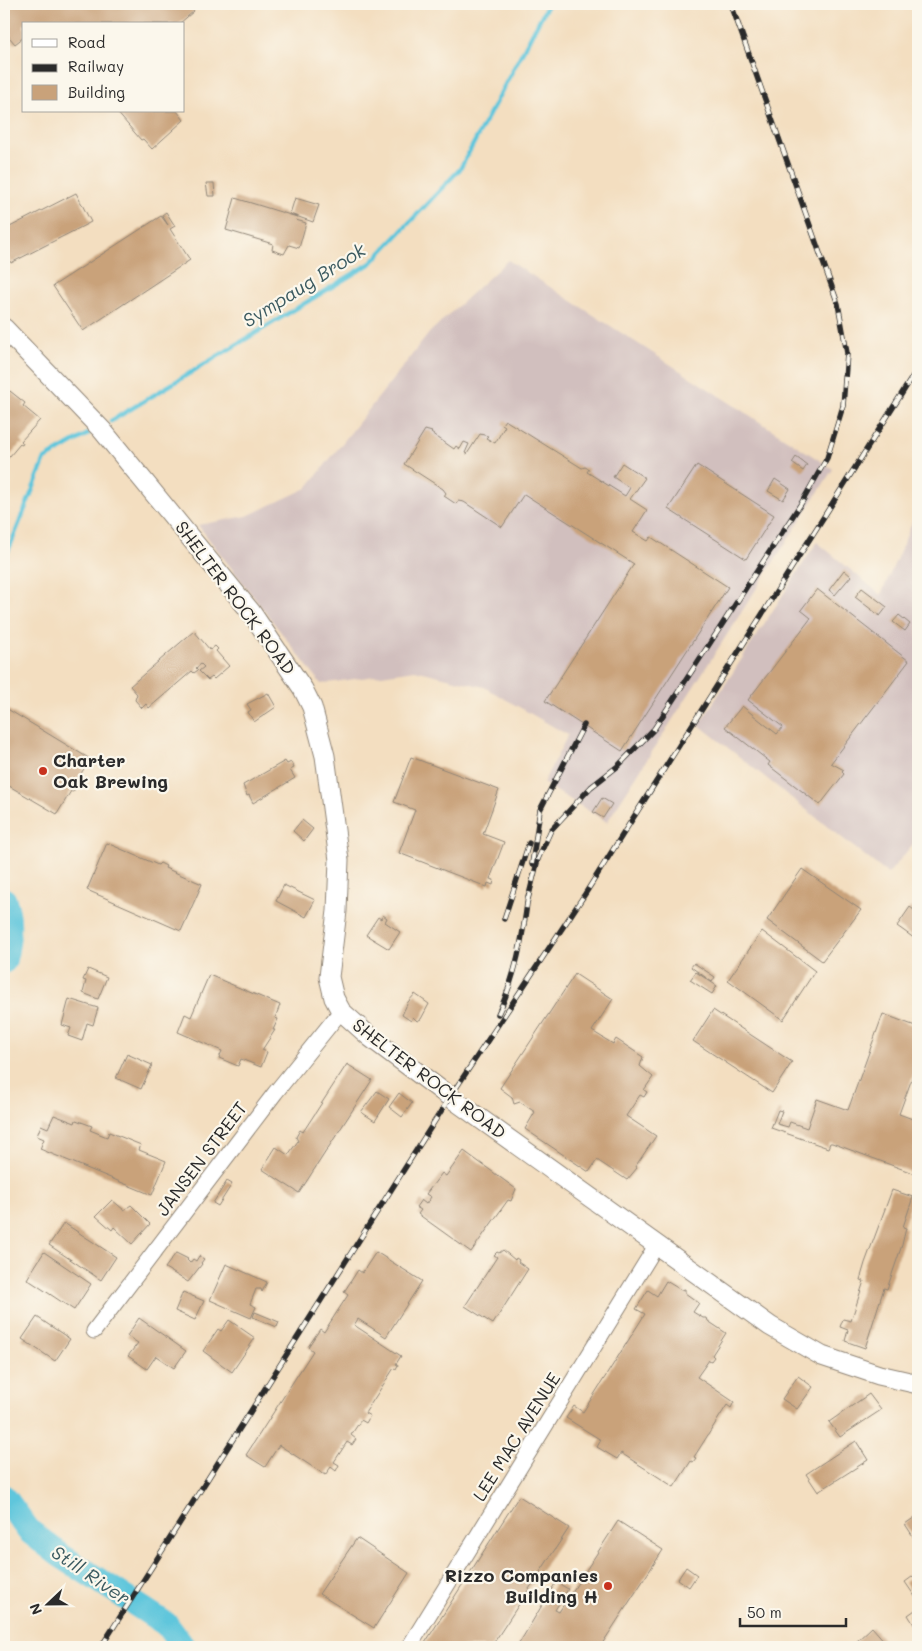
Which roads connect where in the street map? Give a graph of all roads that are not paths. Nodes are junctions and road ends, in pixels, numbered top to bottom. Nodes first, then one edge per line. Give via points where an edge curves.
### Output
1 (5, 331) edge
2 (341, 1011) junction
3 (656, 1246) junction
4 (94, 1331) dead end
5 (918, 1384) edge
6 (410, 1647) edge

1 - 2 street, SHELTER ROCK ROAD via 102,430 251,612 303,688 312,707 325,756 339,860 329,977
2 - 3 street, SHELTER ROCK ROAD via 450,1097
2 - 4 street, JANSEN STREET
3 - 5 street, SHELTER ROCK ROAD via 770,1326 822,1356
3 - 6 street, LEE MAC AVENUE

